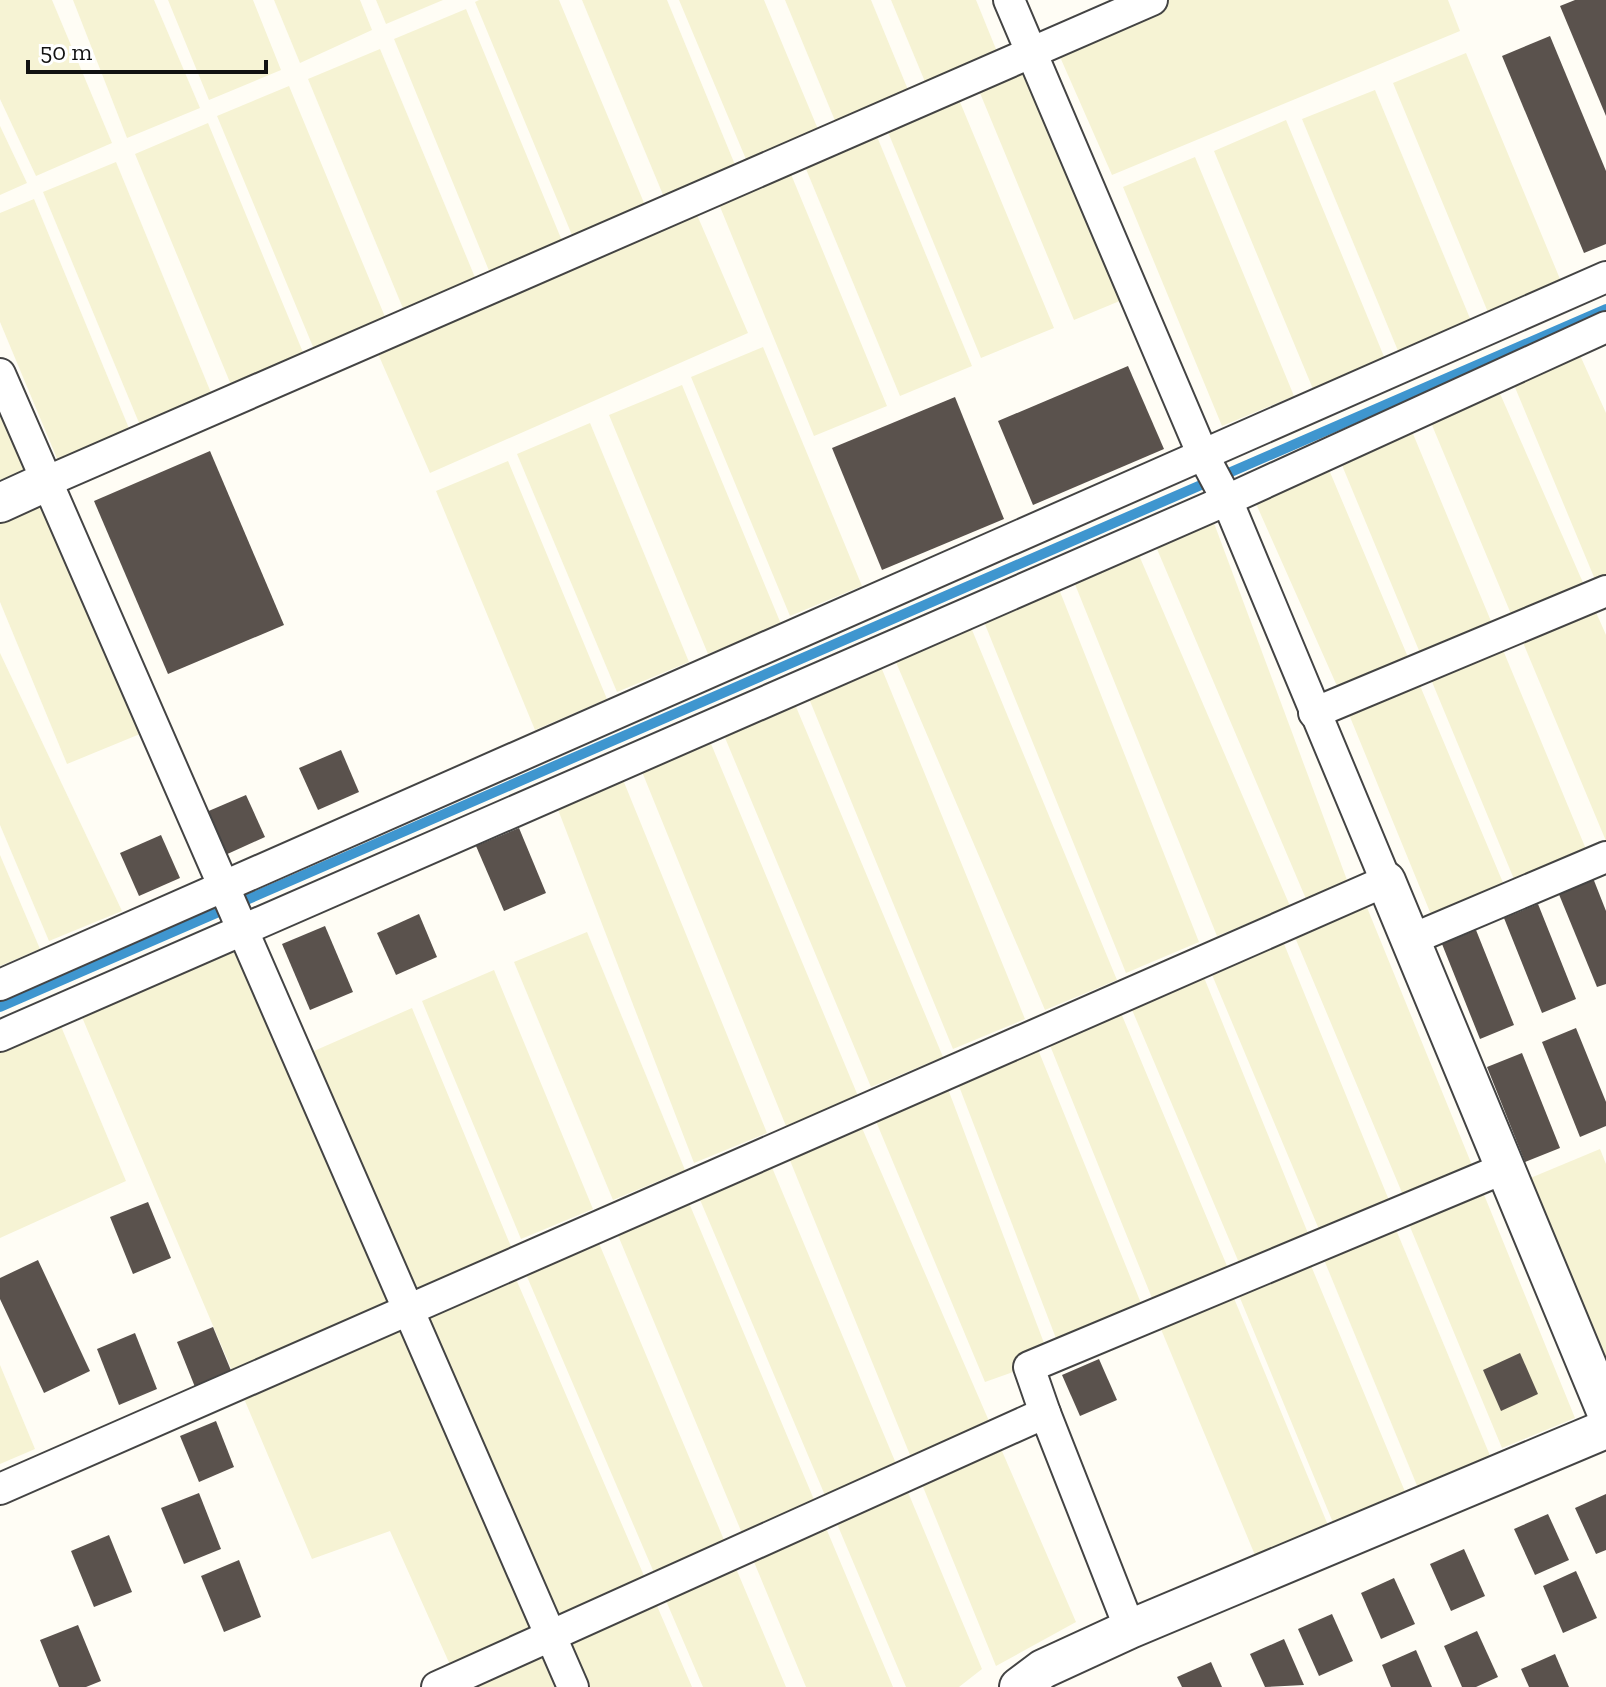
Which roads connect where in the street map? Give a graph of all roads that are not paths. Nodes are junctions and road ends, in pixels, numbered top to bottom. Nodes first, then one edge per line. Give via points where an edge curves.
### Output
1 (1009, 0) edge
2 (1152, 0) edge
3 (1030, 52) junction
4 (1606, 277) edge
5 (1606, 327) edge
6 (0, 374) edge
7 (1202, 453) junction
8 (48, 481) junction
9 (1227, 500) junction
10 (0, 503) edge
11 (1606, 591) edge
12 (1314, 713) junction
13 (1606, 857) edge
14 (1386, 881) junction
15 (224, 888) junction
16 (243, 930) junction
17 (1410, 940) junction
18 (0, 985) edge
19 (0, 1036) edge
20 (1505, 1168) junction
21 (408, 1310) junction
22 (1606, 1411) edge
23 (1045, 1413) junction
24 (1606, 1429) edge
25 (0, 1489) edge
26 (1130, 1629) junction
27 (550, 1636) junction
28 (1038, 1681) edge
29 (437, 1687) edge
30 (573, 1687) edge

1 - 3 street
2 - 3 street
3 - 7 street
3 - 8 street
4 - 7 street
5 - 9 street
6 - 8 street
7 - 9 street
7 - 15 street
8 - 10 street
8 - 15 street
9 - 12 street
9 - 16 street
11 - 12 street
12 - 14 street
13 - 17 street
14 - 17 street
14 - 21 street
15 - 16 street
15 - 18 street
16 - 19 street
16 - 21 street
17 - 20 street
20 - 22 street
20 - 23 street via 1029,1367
21 - 25 street
21 - 27 street
23 - 26 street
23 - 27 street
24 - 26 street
26 - 28 street
27 - 29 street
27 - 30 street

